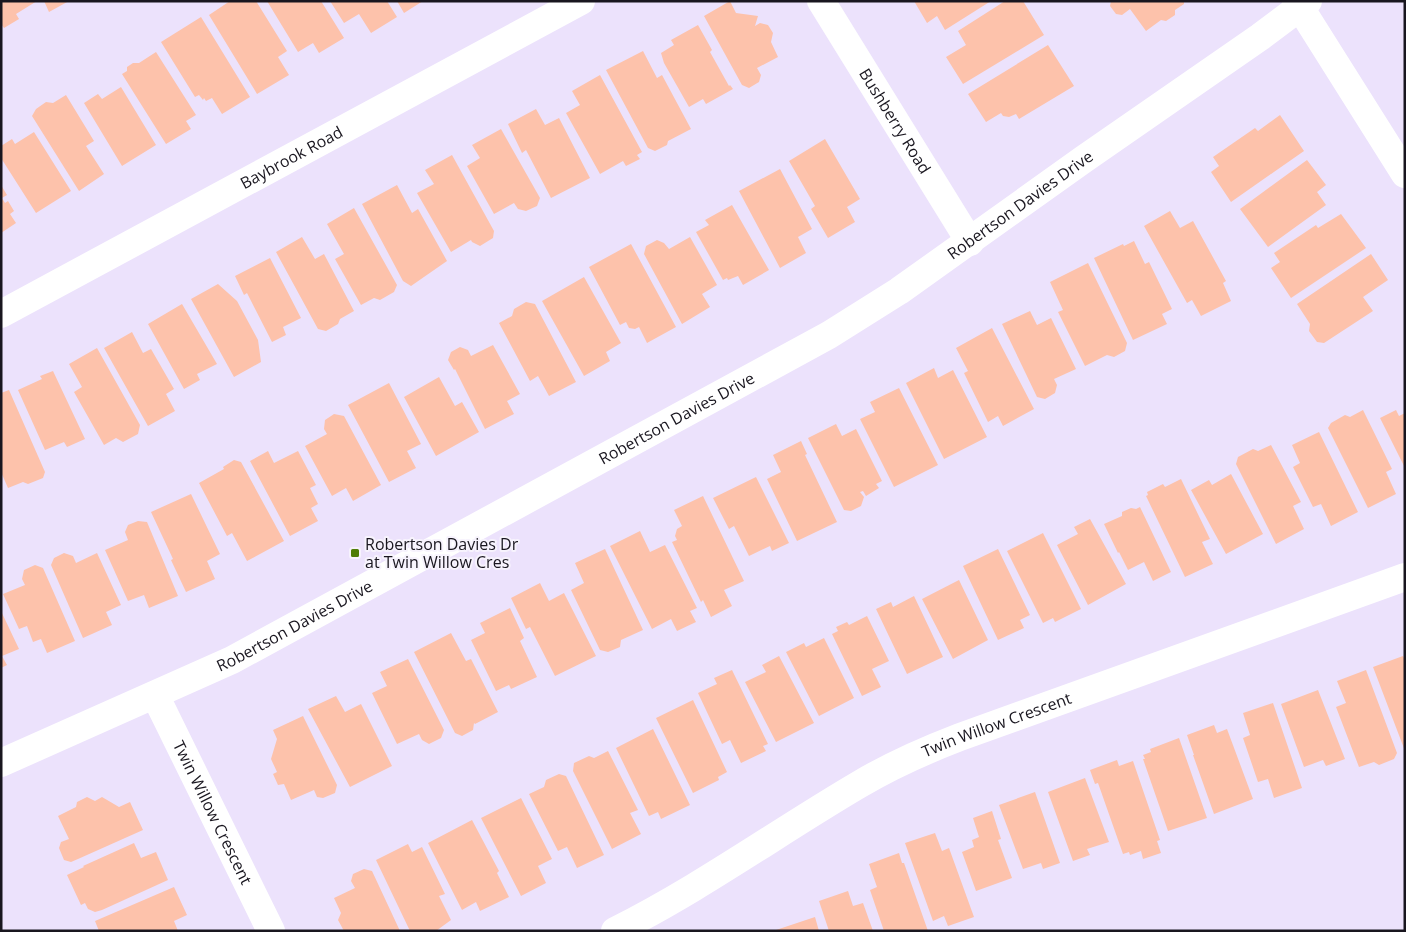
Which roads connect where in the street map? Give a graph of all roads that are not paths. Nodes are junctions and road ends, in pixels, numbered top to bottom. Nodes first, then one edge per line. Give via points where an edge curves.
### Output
1 (581, 1) edge
2 (821, 1) edge
3 (1301, 3) edge
4 (1405, 174) edge
5 (970, 242) junction
6 (1, 314) edge
7 (1405, 577) edge
8 (154, 695) junction
9 (1, 763) edge
10 (271, 931) edge
11 (615, 931) edge

1 - 6 street, Baybrook Road
2 - 5 street, Bushberry Road
3 - 4 street
3 - 5 street, Robertson Davies Drive via 1260,37 1084,158
5 - 8 street, Robertson Davies Drive via 829,335 232,660
7 - 11 street, Twin Willow Crescent via 915,755 861,783 656,910
8 - 9 street, Robertson Davies Drive
8 - 10 street, Twin Willow Crescent

